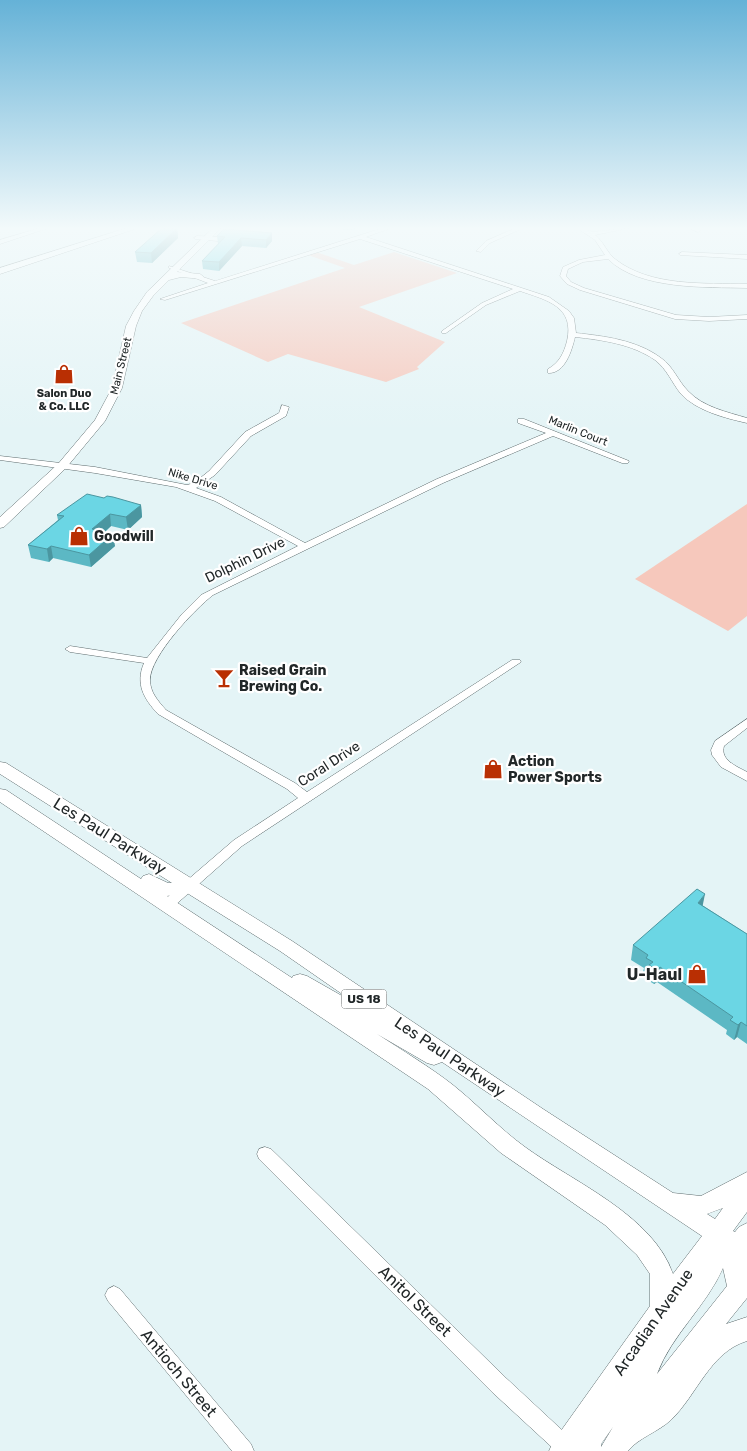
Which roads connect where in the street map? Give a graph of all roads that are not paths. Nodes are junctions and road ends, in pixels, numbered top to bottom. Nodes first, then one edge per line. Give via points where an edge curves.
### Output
1 (141, 296) edge
2 (149, 296) edge
3 (174, 296) edge
4 (504, 296) edge
5 (539, 296) edge
6 (603, 296) edge
7 (163, 299) dead end
8 (747, 316) edge
9 (126, 324) junction
10 (444, 332) dead end
11 (573, 336) junction
12 (550, 372) dead end
13 (285, 407) dead end
14 (94, 412) junction
15 (521, 421) dead end
16 (747, 421) edge
17 (92, 431) junction
18 (554, 433) junction
19 (0, 458) edge
20 (625, 461) dead end
21 (50, 465) junction
22 (62, 466) junction
23 (188, 488) junction
24 (0, 510) edge
25 (0, 524) edge
26 (306, 547) junction
27 (70, 649) dead end
28 (149, 661) junction
29 (516, 662) dead end
30 (747, 723) edge
31 (0, 767) edge
32 (747, 777) edge
33 (0, 794) edge
34 (306, 798) junction
35 (189, 886) junction
36 (168, 904) junction
37 (254, 961) junction
38 (536, 1115) junction
39 (266, 1154) dead end
40 (747, 1182) edge
41 (747, 1195) edge
42 (669, 1201) junction
43 (731, 1258) edge
44 (114, 1295) dead end
45 (662, 1308) junction
46 (747, 1330) edge
47 (616, 1446) edge
48 (571, 1450) edge
49 (244, 1451) edge

1 - 9 main road, Main Street
2 - 9 main road, Main Street
3 - 7 street
4 - 10 street via 484,304
5 - 11 street via 562,307 574,323
6 - 8 street via 670,317 699,320
9 - 14 main road, Main Street via 115,366
9 - 17 main road, Main Street via 118,388
11 - 12 street via 565,360
11 - 16 street via 617,342 647,353 667,366 692,399
13 - 23 street via 282,414 244,437 202,481
14 - 17 main road via 95,417 88,428
14 - 21 main road, Main Street
15 - 18 street, Marlin Court
17 - 22 main road, Main Street
18 - 20 street, Marlin Court
18 - 26 street, Dolphin Drive via 440,482
19 - 21 street, Nike Drive
21 - 22 street, Nike Drive
21 - 24 main road, Main Street
22 - 23 street, Nike Drive
22 - 25 main road, Main Street
23 - 26 street, Nike Drive via 218,498
26 - 28 street, Dolphin Drive via 201,599
27 - 28 street
28 - 34 street via 144,675 145,688 149,698 162,712 291,786
29 - 34 street, Coral Drive
30 - 32 street via 716,749 724,764
31 - 35 main road, Les Paul Parkway / US 18
33 - 35 main road via 56,820 166,890
33 - 36 main road, Les Paul Parkway / US 18
34 - 35 street, Coral Drive via 238,843
35 - 36 street, Coral Drive
35 - 38 main road, Les Paul Parkway / US 18 via 286,946
36 - 37 main road, Les Paul Parkway / US 18
37 - 38 main road via 275,967
37 - 45 main road, Les Paul Parkway / US 18 via 450,1095 518,1154 613,1219 660,1268 664,1282
38 - 42 main road, Les Paul Parkway / US 18
39 - 48 street, Anitol Street via 499,1386
40 - 42 main road via 701,1206
41 - 43 main road, Arcadian Avenue
42 - 43 main road, Les Paul Parkway / US 18
43 - 45 main road, Arcadian Avenue
43 - 47 main road, Arcadian Avenue
43 - 47 main road via 712,1269 657,1346
44 - 49 street, Antioch Street
45 - 48 main road, Arcadian Avenue via 638,1342 621,1393 588,1441
46 - 47 main road via 729,1334 717,1342 665,1409

